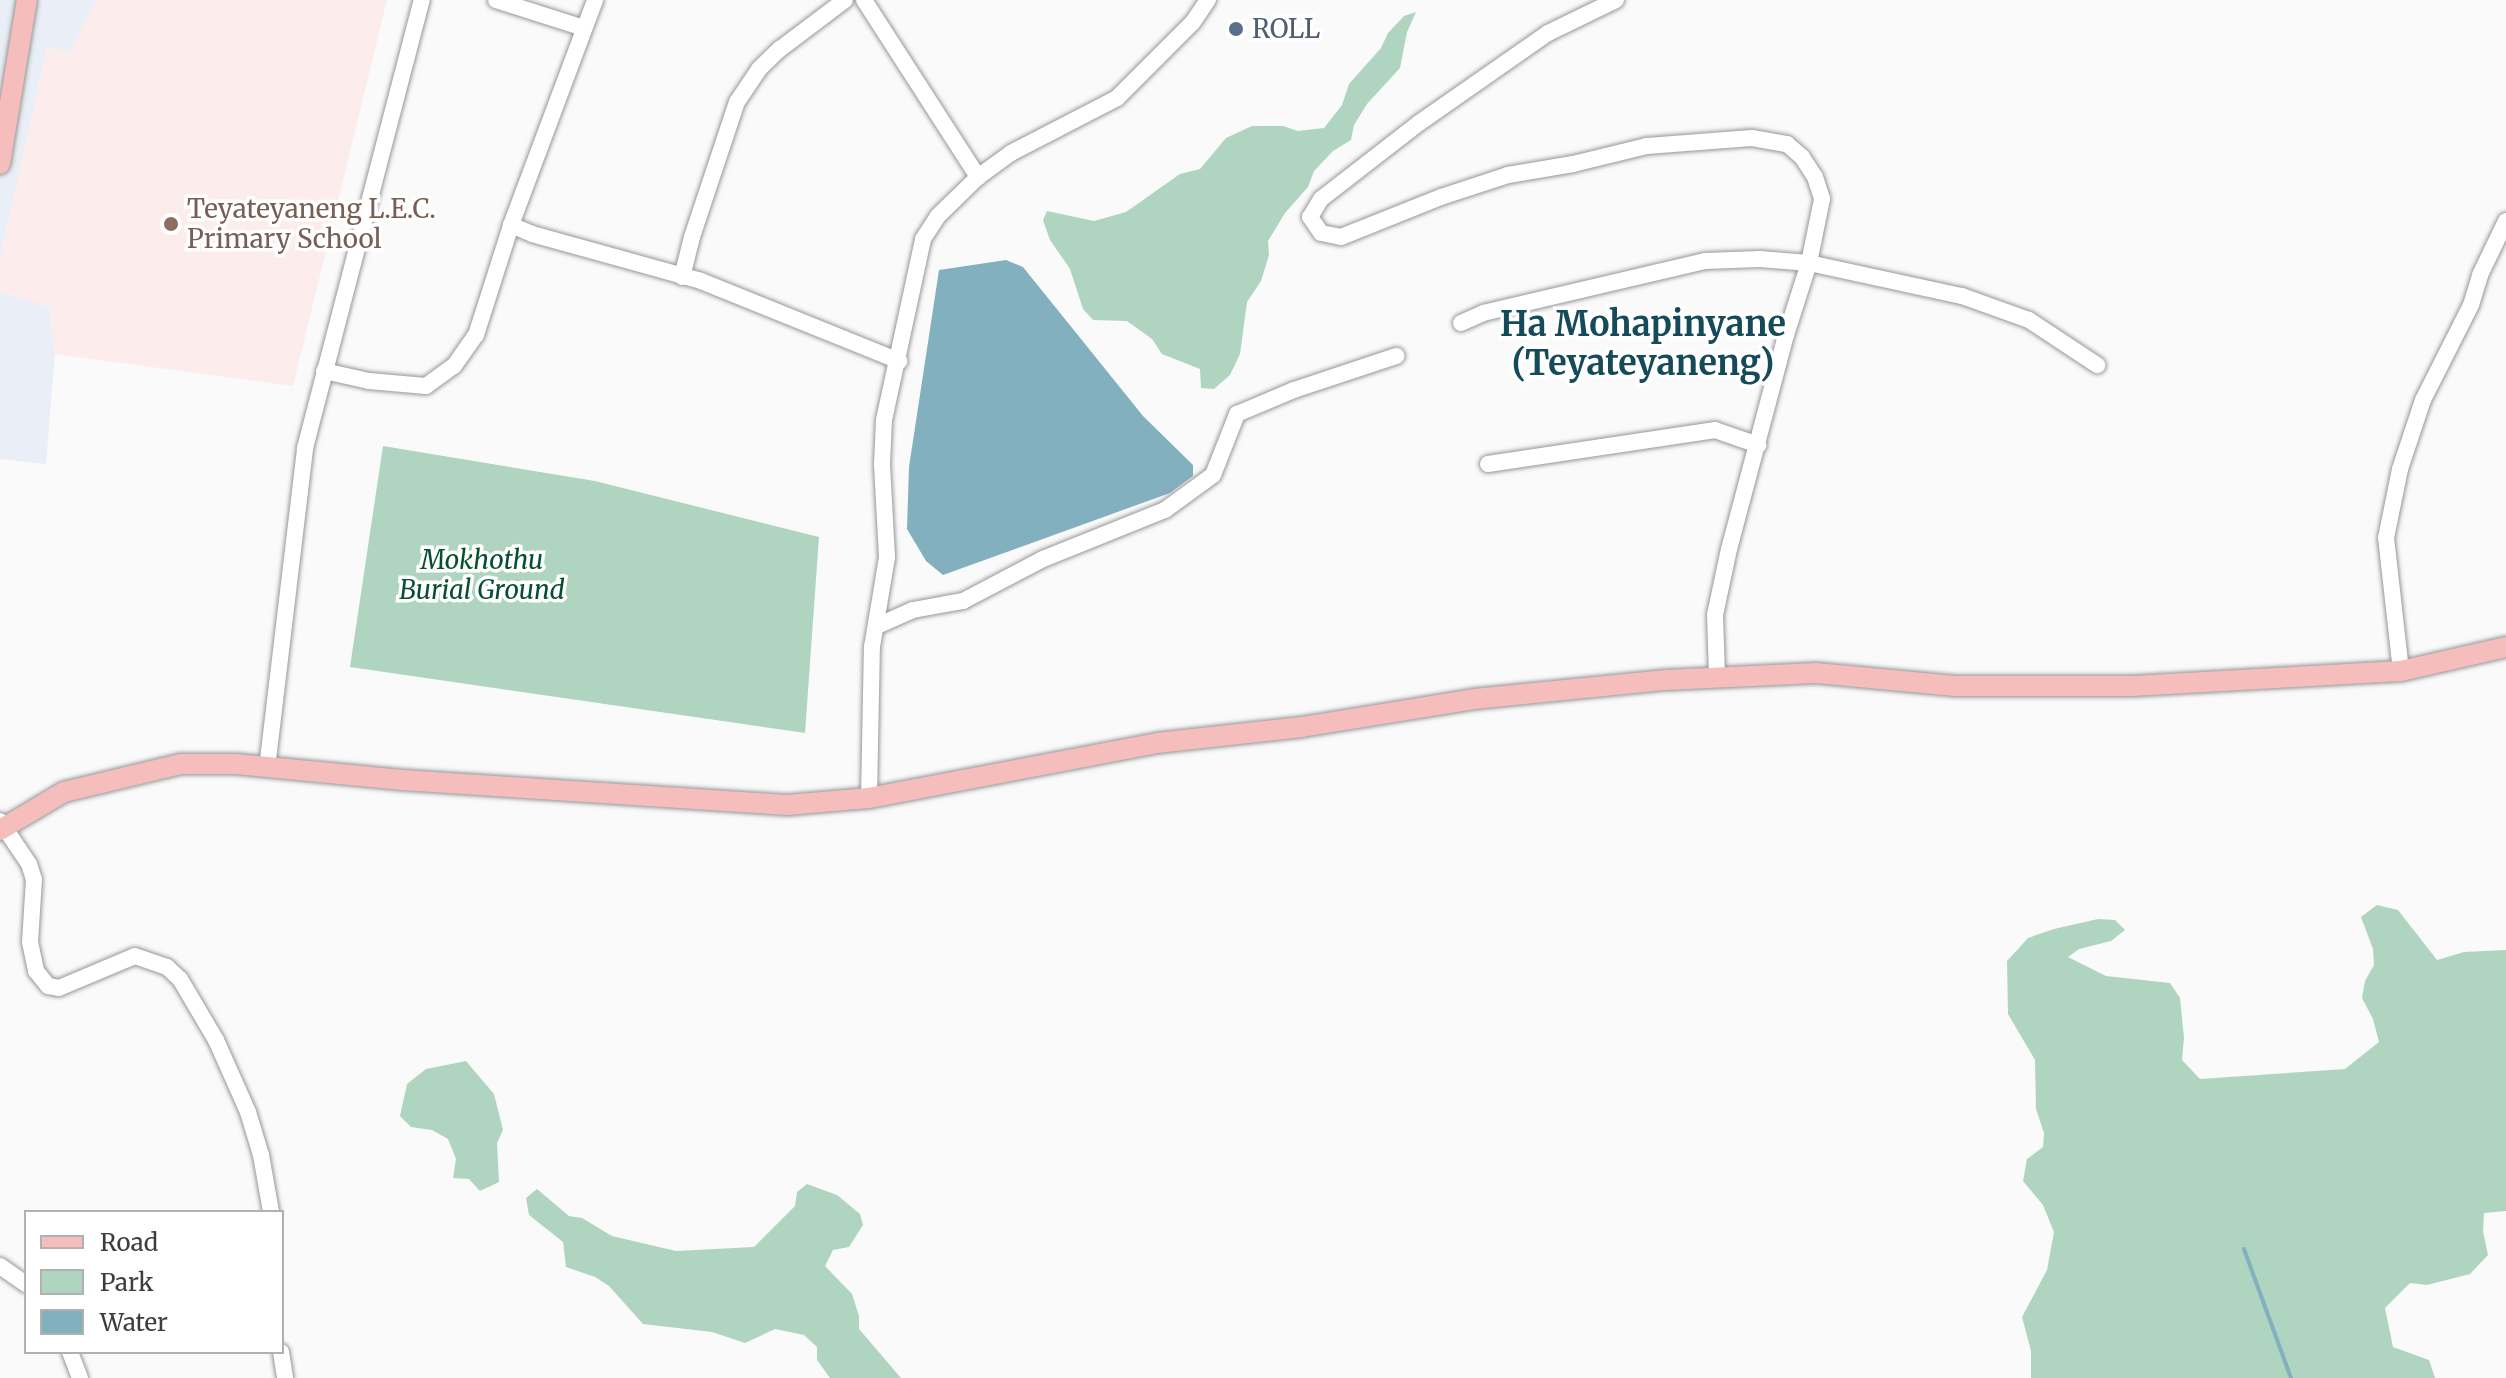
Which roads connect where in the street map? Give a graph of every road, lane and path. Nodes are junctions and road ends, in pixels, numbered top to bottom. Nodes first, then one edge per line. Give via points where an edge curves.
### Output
1 (27, 0) edge
2 (422, 0) edge
3 (496, 0) edge
4 (595, 0) edge
5 (845, 0) edge
6 (864, 0) edge
7 (1208, 0) edge
8 (1616, 0) edge
9 (584, 28) junction
10 (0, 164) edge
11 (978, 177) junction
12 (2506, 221) edge
13 (511, 225) junction
14 (1809, 263) junction
15 (682, 277) junction
16 (1461, 323) dead end
17 (1396, 356) dead end
18 (899, 361) junction
19 (2097, 365) dead end
20 (324, 371) junction
21 (1758, 445) junction
22 (1488, 464) dead end
23 (877, 626) junction
24 (2506, 647) edge
25 (2401, 671) junction
26 (1717, 676) junction
27 (267, 768) junction
28 (869, 798) junction
29 (2, 826) edge
30 (271, 1210) edge
31 (0, 1266) edge
32 (24, 1283) edge
33 (71, 1354) edge
34 (281, 1354) edge
35 (80, 1378) edge
36 (285, 1378) edge

1 - 10 main road
2 - 20 street
3 - 9 street
4 - 9 street
5 - 15 street via 780,49 737,102
6 - 11 street
7 - 11 street via 1117,98 1024,146
8 - 14 street via 1548,33 1321,199 1310,217 1321,233 1341,237 1508,175 1647,146 1752,138 1787,144 1815,177 1822,199
9 - 13 street
11 - 18 street via 938,216 923,239
12 - 25 street via 2423,400 2400,469 2386,538
13 - 15 street
13 - 20 street via 476,335 440,379 426,386
14 - 16 street via 1705,261 1483,313
14 - 19 street via 1975,300 2029,320
14 - 21 street
15 - 18 street
17 - 23 street via 1237,414 1213,475 1165,510 1043,559 963,601 913,610
18 - 23 street via 884,420 887,557
20 - 27 street via 301,477
21 - 22 street via 1715,430
21 - 26 street via 1715,615
23 - 28 street via 871,662
24 - 25 main road
25 - 26 main road via 1989,688 1816,673
26 - 28 main road via 1474,699 1302,727 1157,743
27 - 28 main road via 787,805
27 - 29 main road via 181,764 142,771 64,792
29 - 30 street via 34,879 30,942 36,971 48,986 59,988 135,956 167,967 180,979 216,1040 248,1112
31 - 32 street
33 - 35 street
34 - 36 street

